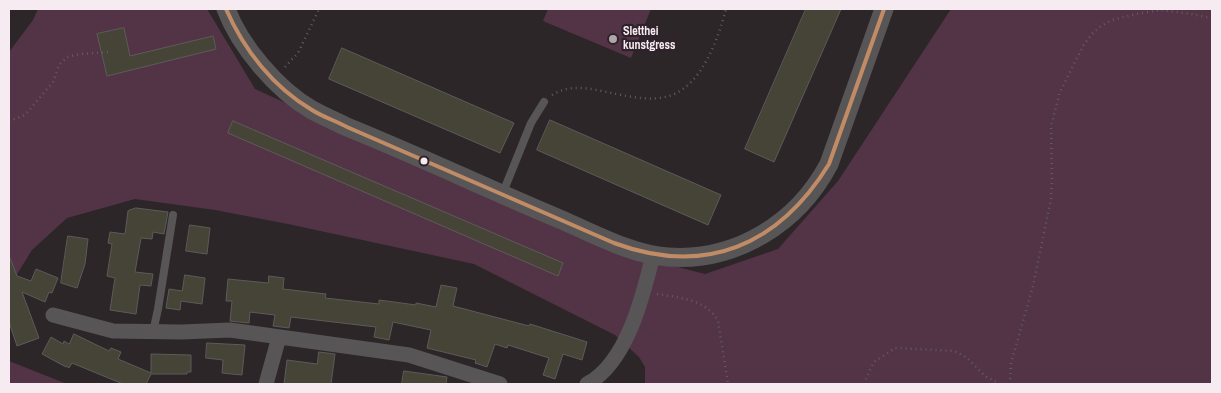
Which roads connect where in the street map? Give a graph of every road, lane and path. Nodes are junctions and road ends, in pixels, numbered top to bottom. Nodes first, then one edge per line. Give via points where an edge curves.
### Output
1 (226, 9) edge
2 (319, 9) edge
3 (726, 9) edge
4 (884, 9) edge
5 (1178, 9) edge
6 (1185, 13) junction
7 (1212, 18) edge
8 (108, 52) dead end
9 (272, 78) junction
10 (544, 102) joint
11 (9, 121) edge
12 (502, 195) junction
13 (173, 215) dead end
14 (653, 255) junction
15 (644, 291) junction
16 (53, 315) dead end
17 (152, 332) junction
18 (279, 337) junction
19 (455, 377) edge
20 (266, 384) edge
21 (500, 384) edge
22 (587, 384) edge
23 (728, 384) edge
24 (866, 384) edge
25 (1000, 384) edge
26 (1010, 384) edge

1 - 9 street via 248,48
2 - 9 path via 298,53
3 - 10 path via 709,55 691,81 674,94 641,98 573,87 560,90
4 - 14 street via 829,164 809,196 759,238 740,246 682,258
5 - 6 path
6 - 7 path
6 - 26 path via 1160,10 1112,20 1092,34 1067,76 1051,126 1050,199 1032,286 1011,363
8 - 11 path via 67,57 59,65 53,82 25,115
9 - 12 street via 311,109
10 - 12 lane via 531,124
12 - 14 street
13 - 17 lane
14 - 15 street
15 - 22 street via 619,350 603,373
15 - 23 path via 689,300 713,312 718,321
16 - 17 street via 113,332
17 - 18 street via 230,330
18 - 19 street via 409,355
18 - 20 street
19 - 21 street
24 - 25 path via 874,362 895,348 954,351

